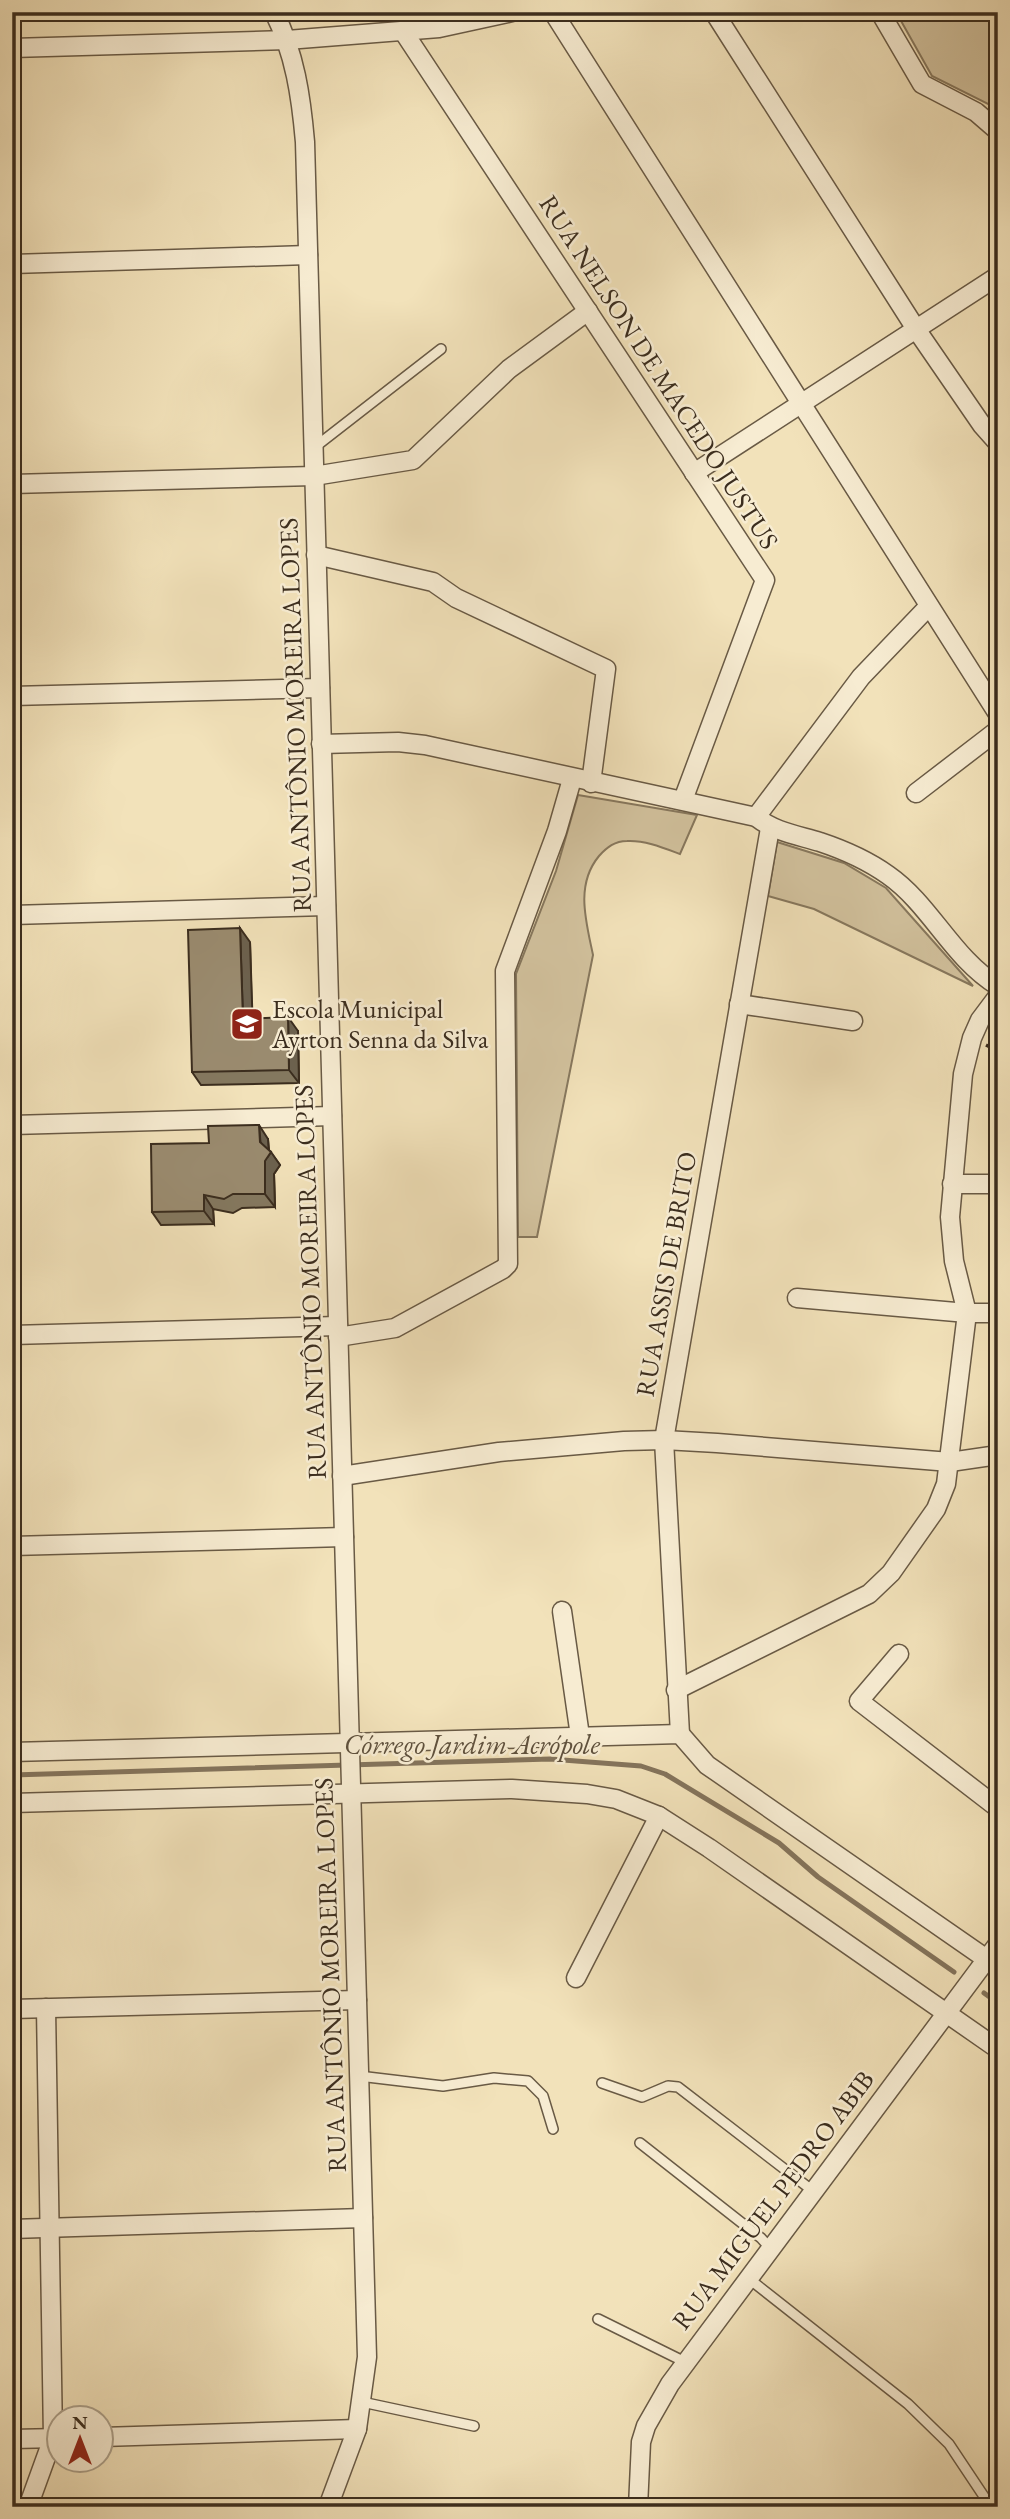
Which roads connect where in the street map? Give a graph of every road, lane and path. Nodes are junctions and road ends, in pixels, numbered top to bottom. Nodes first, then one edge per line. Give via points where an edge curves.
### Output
1 (274, 12) edge
2 (512, 12) edge
3 (553, 12) edge
4 (714, 12) edge
5 (880, 12) edge
6 (403, 31) junction
7 (287, 40) junction
8 (12, 48) edge
9 (998, 131) edge
10 (308, 255) junction
11 (12, 264) edge
12 (998, 276) edge
13 (588, 311) junction
14 (916, 328) junction
15 (441, 348) dead end
16 (801, 404) junction
17 (998, 443) edge
18 (313, 448) junction
19 (694, 473) junction
20 (314, 476) junction
21 (12, 484) edge
22 (316, 555) junction
23 (929, 606) junction
24 (320, 688) junction
25 (12, 696) edge
26 (998, 714) edge
27 (998, 730) edge
28 (321, 744) junction
29 (572, 779) junction
30 (591, 783) junction
31 (916, 793) dead end
32 (683, 800) junction
33 (763, 823) junction
34 (326, 906) junction
35 (12, 915) edge
36 (998, 986) edge
37 (998, 996) edge
38 (739, 1004) junction
39 (853, 1021) dead end
40 (332, 1115) junction
41 (12, 1125) edge
42 (952, 1184) junction
43 (998, 1184) edge
44 (797, 1298) dead end
45 (967, 1313) junction
46 (998, 1313) edge
47 (338, 1331) junction
48 (12, 1335) edge
49 (664, 1440) junction
50 (998, 1455) edge
51 (950, 1462) junction
52 (342, 1476) junction
53 (344, 1536) junction
54 (12, 1546) edge
55 (562, 1611) dead end
56 (899, 1654) dead end
57 (677, 1690) junction
58 (680, 1734) junction
59 (580, 1736) junction
60 (349, 1742) junction
61 (12, 1752) edge
62 (351, 1794) junction
63 (12, 1803) edge
64 (998, 1808) edge
65 (659, 1816) junction
66 (998, 1944) edge
67 (992, 1963) edge
68 (576, 1978) dead end
69 (356, 2000) junction
70 (46, 2008) junction
71 (12, 2009) edge
72 (946, 2013) junction
73 (998, 2049) edge
74 (359, 2076) junction
75 (601, 2083) dead end
76 (553, 2129) dead end
77 (640, 2143) dead end
78 (813, 2191) junction
79 (363, 2218) junction
80 (49, 2228) junction
81 (12, 2229) edge
82 (770, 2248) junction
83 (748, 2278) junction
84 (598, 2319) dead end
85 (685, 2362) junction
86 (362, 2402) junction
87 (55, 2404) edge
88 (474, 2426) dead end
89 (356, 2429) junction
90 (116, 2437) edge
91 (46, 2438) edge
92 (12, 2440) edge
93 (46, 2463) edge
94 (28, 2507) edge
95 (328, 2507) edge
96 (638, 2507) edge
97 (991, 2507) edge

1 - 7 street, RUA ANTÔNIO MOREIRA LOPES
2 - 6 street
3 - 16 street
4 - 14 street
5 - 9 street via 922,85 976,112
6 - 7 street
6 - 13 street, RUA NELSON DE MACEDO JUSTUS
7 - 8 street
7 - 10 street, RUA ANTÔNIO MOREIRA LOPES via 302,105
10 - 11 street
10 - 18 street, RUA ANTÔNIO MOREIRA LOPES
12 - 14 street
13 - 19 street, RUA NELSON DE MACEDO JUSTUS
13 - 20 street via 509,369 413,460
14 - 16 street
14 - 17 street
15 - 18 lane
16 - 19 street
16 - 23 street
18 - 20 street, RUA ANTÔNIO MOREIRA LOPES
19 - 32 street, RUA NELSON DE MACEDO JUSTUS via 765,580
20 - 21 street
20 - 22 street, RUA ANTÔNIO MOREIRA LOPES
22 - 24 street, RUA ANTÔNIO MOREIRA LOPES
22 - 30 street via 433,583 606,669
23 - 26 street
23 - 33 street, RUA ASSIS DE BRITO via 861,677
24 - 25 street
24 - 28 street, RUA ANTÔNIO MOREIRA LOPES
27 - 31 street
28 - 29 street via 411,743
28 - 34 street, RUA ANTÔNIO MOREIRA LOPES
29 - 30 street
29 - 47 street via 505,971 508,1264 395,1328
30 - 32 street
32 - 33 street
33 - 36 street via 850,853 882,870 914,898 971,966
33 - 38 street, RUA ASSIS DE BRITO
34 - 35 street
34 - 40 street, RUA ANTÔNIO MOREIRA LOPES
37 - 42 street via 980,1020 967,1054
38 - 39 street
38 - 49 street, RUA ASSIS DE BRITO
40 - 41 street
40 - 47 street, RUA ANTÔNIO MOREIRA LOPES
42 - 43 street
42 - 45 street via 952,1250
44 - 45 street
45 - 46 street
45 - 51 street
47 - 48 street
47 - 52 street, RUA ANTÔNIO MOREIRA LOPES
49 - 51 street
49 - 52 street via 521,1449
49 - 57 street, RUA ASSIS DE BRITO
50 - 51 street
51 - 57 street via 936,1509 880,1585 856,1602
52 - 53 street, RUA ANTÔNIO MOREIRA LOPES
53 - 54 street
53 - 60 street, RUA ANTÔNIO MOREIRA LOPES
55 - 59 street
56 - 64 street via 859,1701
57 - 58 street, RUA ASSIS DE BRITO
58 - 59 street
58 - 67 street via 707,1765
59 - 60 street
60 - 61 street
60 - 62 street, RUA ANTÔNIO MOREIRA LOPES
62 - 63 street
62 - 65 street via 551,1790 616,1799
62 - 69 street, RUA ANTÔNIO MOREIRA LOPES
65 - 68 street
65 - 72 street
66 - 67 street, RUA MIGUEL PEDRO ABIB
67 - 72 street, RUA MIGUEL PEDRO ABIB
69 - 70 street
69 - 74 street, RUA ANTÔNIO MOREIRA LOPES
70 - 71 street
70 - 80 street
72 - 73 street
72 - 78 street, RUA MIGUEL PEDRO ABIB
74 - 76 lane via 443,2087 494,2078 528,2081 543,2096
74 - 79 street, RUA ANTÔNIO MOREIRA LOPES
75 - 78 lane via 638,2096 678,2087
77 - 82 lane
78 - 82 street, RUA MIGUEL PEDRO ABIB
79 - 80 street
79 - 86 street, RUA ANTÔNIO MOREIRA LOPES via 367,2357
80 - 81 street
80 - 87 street
82 - 83 street, RUA MIGUEL PEDRO ABIB
83 - 85 street, RUA MIGUEL PEDRO ABIB
83 - 97 lane via 908,2404 949,2444
84 - 85 lane
85 - 96 street, RUA MIGUEL PEDRO ABIB via 656,2407 641,2442
86 - 88 lane
86 - 89 street, RUA ANTÔNIO MOREIRA LOPES
89 - 90 street
89 - 95 street, RUA ANTÔNIO MOREIRA LOPES
91 - 92 street
93 - 94 street

